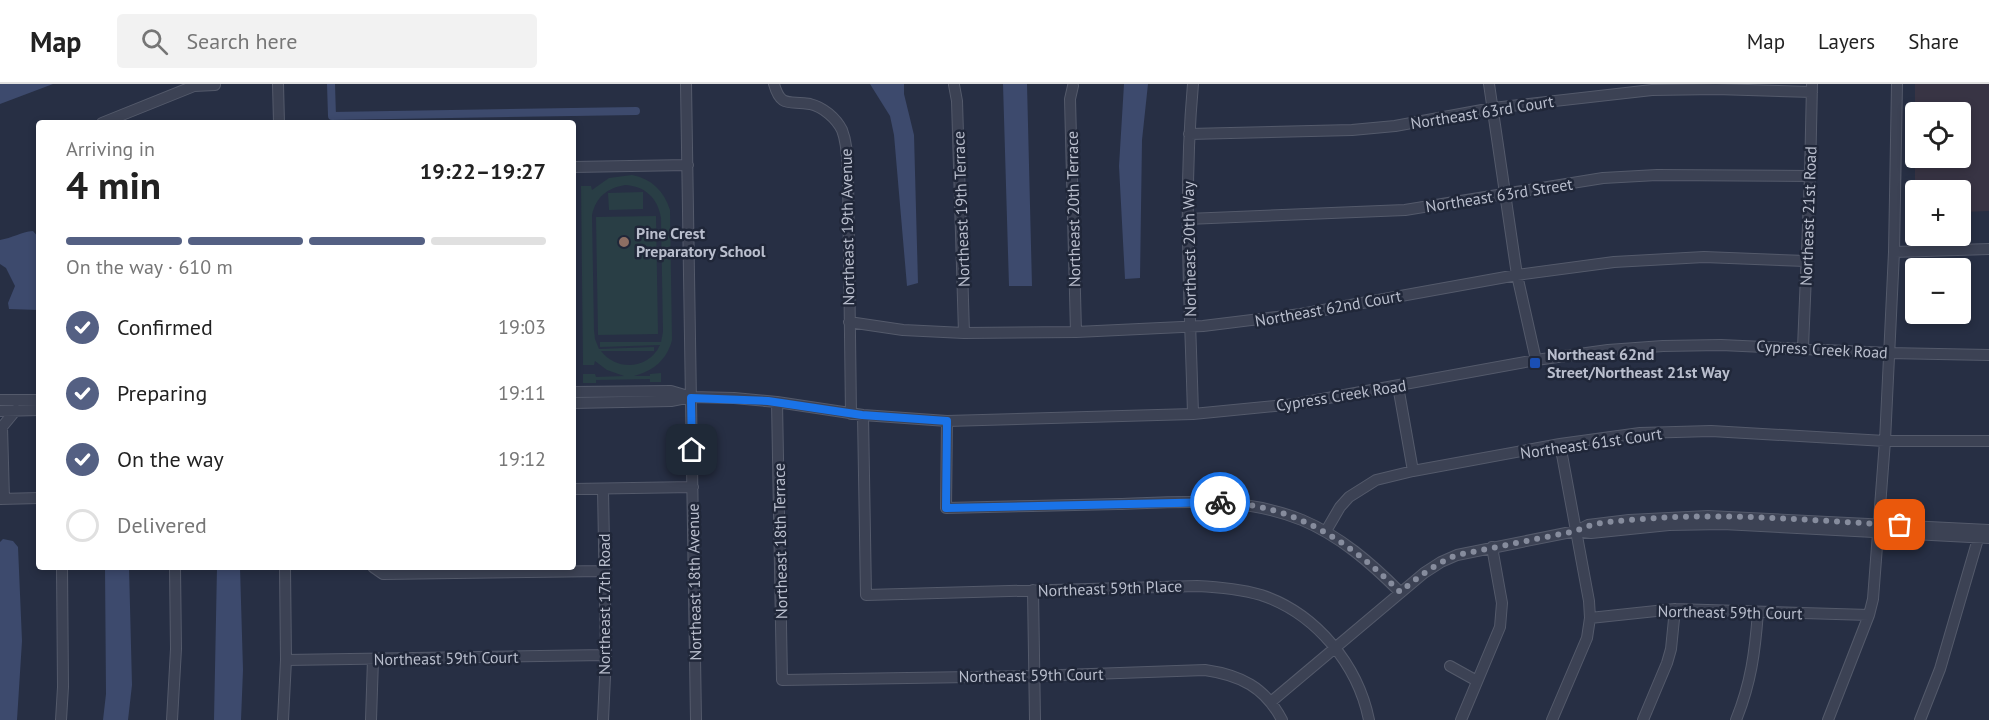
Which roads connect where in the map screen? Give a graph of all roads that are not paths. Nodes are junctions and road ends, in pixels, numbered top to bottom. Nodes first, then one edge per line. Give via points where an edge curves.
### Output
1 (278, 84) edge
2 (686, 84) edge
3 (774, 84) edge
4 (1193, 84) edge
5 (1490, 84) edge
6 (1897, 84) edge
7 (215, 85) edge
8 (954, 86) dead end
9 (1073, 86) dead end
10 (1812, 88) edge
11 (1493, 108) junction
12 (134, 111) junction
13 (110, 120) edge
14 (134, 120) edge
15 (279, 120) edge
16 (1189, 134) junction
17 (688, 165) junction
18 (576, 167) edge
19 (1810, 176) junction
20 (1505, 193) junction
21 (1187, 219) junction
22 (1989, 249) edge
23 (1894, 252) junction
24 (1806, 261) junction
25 (1517, 274) junction
26 (849, 322) junction
27 (1191, 327) junction
28 (1076, 332) junction
29 (964, 333) junction
30 (1803, 348) junction
31 (1888, 353) junction
32 (1989, 355) edge
33 (1536, 360) junction
34 (1398, 386) junction
35 (576, 392) edge
36 (691, 398) junction
37 (36, 400) edge
38 (777, 402) junction
39 (576, 403) edge
40 (2, 405) edge
41 (16, 410) junction
42 (36, 410) edge
43 (857, 414) junction
44 (1193, 414) junction
45 (947, 421) junction
46 (1885, 441) junction
47 (1989, 441) edge
48 (1560, 444) junction
49 (1413, 471) junction
50 (693, 487) junction
51 (576, 489) edge
52 (603, 489) junction
53 (36, 498) edge
54 (2, 499) edge
55 (1879, 528) junction
56 (1326, 531) junction
57 (1576, 531) junction
58 (1984, 534) edge
59 (1492, 547) junction
60 (62, 570) edge
61 (175, 570) edge
62 (285, 570) edge
63 (377, 570) edge
64 (604, 571) junction
65 (1034, 591) junction
66 (1400, 592) junction
67 (866, 595) joint
68 (1675, 609) junction
69 (1758, 612) junction
70 (1869, 615) junction
71 (1590, 618) junction
72 (1336, 648) junction
73 (606, 655) junction
74 (373, 659) junction
75 (286, 660) junction
76 (1450, 666) dead end
77 (1034, 676) junction
78 (782, 680) joint
79 (1477, 681) junction
80 (1272, 701) junction
81 (61, 720) edge
82 (172, 720) edge
83 (283, 720) edge
84 (371, 720) edge
85 (603, 720) edge
86 (696, 720) edge
87 (1035, 720) edge
88 (1282, 720) edge
89 (1369, 720) edge
90 (1461, 720) edge
91 (1552, 720) edge
92 (1643, 720) edge
93 (1736, 720) edge
94 (1828, 720) edge
95 (1920, 720) edge

1 - 15 street
2 - 17 street, Northeast 18th Avenue
3 - 26 street, Northeast 19th Avenue via 777,96 784,101 822,109 842,131 848,177
4 - 16 street, Northeast 20th Way
5 - 11 street
6 - 23 street
7 - 12 street via 194,86
8 - 29 street, Northeast 19th Terrace
9 - 28 street, Northeast 20th Terrace via 1070,99
10 - 11 street, Northeast 63rd Court via 1652,90
10 - 19 street, Northeast 21st Road
11 - 16 street, Northeast 63rd Court via 1352,130
11 - 20 street
12 - 13 street
12 - 14 street
16 - 21 street, Northeast 20th Way
17 - 18 street
17 - 36 street, Northeast 18th Avenue
19 - 20 street, Northeast 63rd Street via 1635,176
19 - 24 street, Northeast 21st Road
20 - 21 street, Northeast 63rd Street via 1405,210
20 - 25 street
21 - 27 street, Northeast 20th Way
22 - 23 street
23 - 31 street
24 - 25 street, Northeast 62nd Court via 1704,257 1614,262
24 - 30 street, Northeast 21st Road
25 - 27 street, Northeast 62nd Court via 1301,314
25 - 33 street
26 - 29 street, Northeast 62nd Court
26 - 43 street, Northeast 19th Avenue
27 - 28 street, Northeast 62nd Court
27 - 44 street, Northeast 20th Way
28 - 29 street, Northeast 62nd Court
30 - 31 street, Cypress Creek Road
30 - 33 street, Cypress Creek Road via 1662,346
31 - 32 street, Cypress Creek Road
31 - 46 street
33 - 34 street, Cypress Creek Road
34 - 44 street, Cypress Creek Road via 1295,404
34 - 49 street
35 - 36 street, Cypress Creek Road via 671,391
36 - 38 street, Cypress Creek Road
36 - 39 street, Cypress Creek Road
36 - 50 street, Northeast 18th Avenue
37 - 40 street
38 - 43 street, Cypress Creek Road
38 - 78 street, Northeast 18th Terrace
40 - 41 street
41 - 42 street
41 - 54 street via 2,427
43 - 45 street, Cypress Creek Road
43 - 67 street, Northeast 19th Avenue
44 - 45 street, Cypress Creek Road
45 - 56 street via 946,508 1227,502 1281,513
46 - 47 street, Northeast 61st Court
46 - 48 street, Northeast 61st Court via 1711,431 1640,433
46 - 55 street
48 - 49 street, Northeast 61st Court
48 - 57 street
49 - 56 street, Northeast 61st Court via 1376,480 1359,489 1340,507
50 - 52 street
50 - 86 street, Northeast 18th Avenue
51 - 52 street
52 - 64 street, Northeast 17th Road
53 - 54 street
55 - 57 street via 1723,520 1629,520 1588,525
55 - 58 street
55 - 70 street
56 - 66 street
57 - 59 street
57 - 71 street
58 - 95 street
59 - 66 street via 1441,562
59 - 79 street via 1502,616
60 - 81 street
61 - 82 street
62 - 75 street
63 - 64 street via 383,574
64 - 73 street, Northeast 17th Road
65 - 67 street, Northeast 59th Place
65 - 72 street, Northeast 59th Place via 1232,588 1289,608
65 - 77 street
66 - 72 street
68 - 69 street, Northeast 59th Court
68 - 71 street, Northeast 59th Court
68 - 92 street via 1669,656
69 - 70 street, Northeast 59th Court
69 - 93 street via 1755,658
70 - 94 street
71 - 91 street via 1587,638
72 - 80 street
72 - 89 street, Northeast 59th Place via 1360,689
73 - 74 street, Northeast 59th Court
73 - 85 street, Northeast 17th Road
74 - 75 street, Northeast 59th Court
74 - 84 street
75 - 83 street
76 - 79 street
77 - 78 street, Northeast 59th Court
77 - 80 street, Northeast 59th Court via 1204,670 1226,673 1252,685
77 - 87 street
79 - 90 street
80 - 88 street

